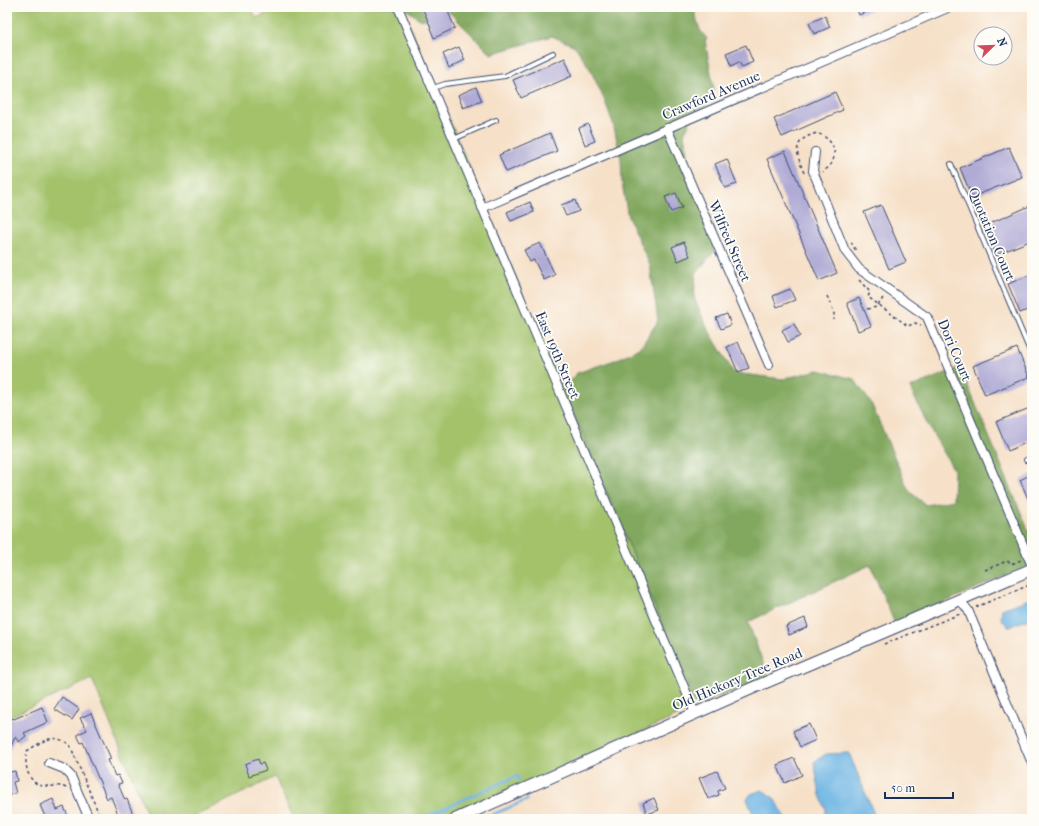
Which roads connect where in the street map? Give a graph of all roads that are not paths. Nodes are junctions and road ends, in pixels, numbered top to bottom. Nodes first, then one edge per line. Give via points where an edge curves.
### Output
1 (398, 7) edge
2 (950, 7) edge
3 (553, 53) dead end
4 (433, 88) junction
5 (496, 120) dead end
6 (667, 128) junction
7 (454, 139) junction
8 (815, 152) dead end
9 (951, 164) dead end
10 (482, 208) junction
11 (1032, 356) edge
12 (769, 365) dead end
13 (1032, 458) edge
14 (1026, 460) dead end
15 (1032, 566) edge
16 (1032, 569) edge
17 (960, 600) junction
18 (695, 713) junction
19 (49, 763) dead end
20 (1032, 763) edge
21 (89, 819) edge
22 (456, 819) edge

1 - 4 street, East 19th Street
2 - 6 street, Crawford Avenue
3 - 4 lane via 505,76
4 - 7 street, East 19th Street
5 - 7 lane
6 - 10 street, Crawford Avenue
6 - 12 street, Wilfred Street
7 - 10 street, East 19th Street
8 - 15 street, Dori Court via 813,171 846,251 859,269 927,317
9 - 11 lane, Quotation Court
10 - 18 street, East 19th Street
13 - 14 lane
16 - 17 street, Old Hickory Tree Road
17 - 18 street, Old Hickory Tree Road
17 - 20 street via 968,610
18 - 22 street, Old Hickory Tree Road
19 - 21 street via 64,769 71,776

